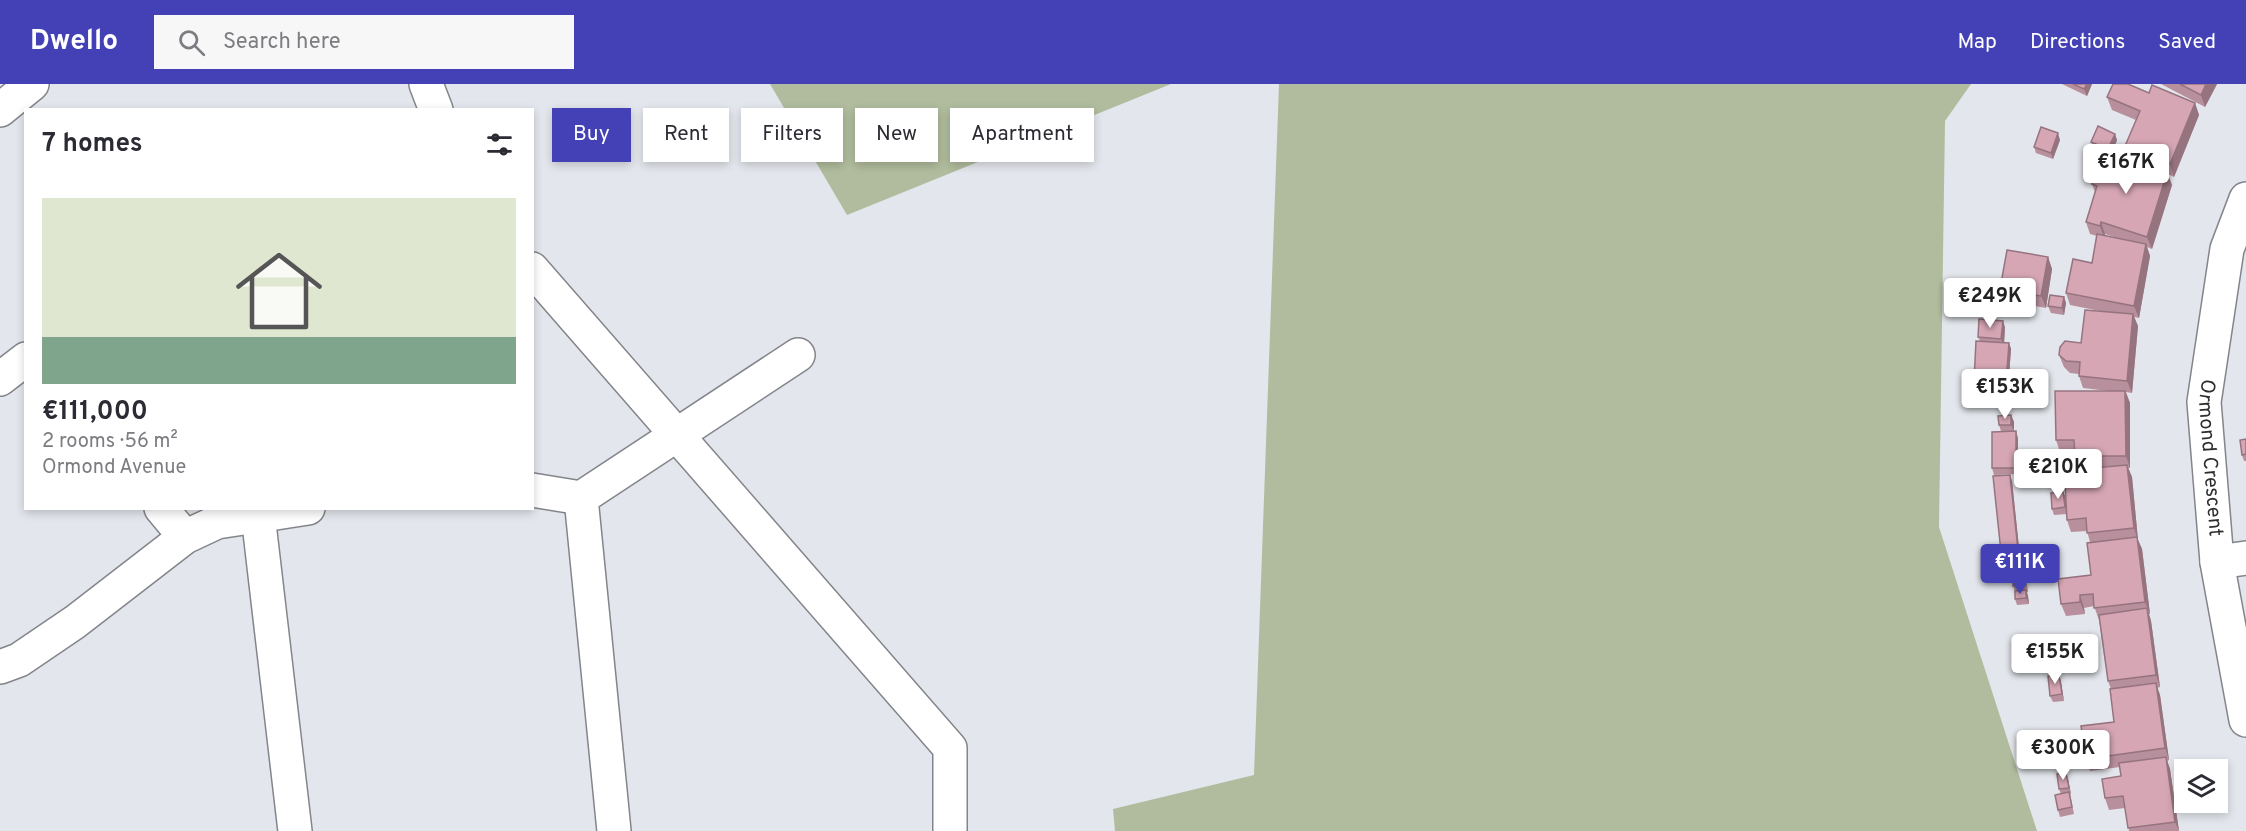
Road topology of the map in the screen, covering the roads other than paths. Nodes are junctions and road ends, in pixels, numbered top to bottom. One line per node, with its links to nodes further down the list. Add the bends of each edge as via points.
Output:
1 (33, 84): 4 (street)
2 (426, 84): 3 (street)
3 (435, 108)
4 (0, 110)
5 (2246, 199): 17 (street, Ormond Crescent, via 2227,249 2204,402)
6 (534, 272): 10 (street)
7 (798, 354): 10 (street)
8 (24, 361): 9 (street)
9 (0, 379)
10 (677, 434): 12 (street); 22 (street, via 950,748)
11 (534, 490): 12 (street)
12 (581, 498): 21 (street)
13 (163, 510): 16 (street)
14 (294, 510): 15 (street)
15 (258, 515): 16 (street, via 217,522); 20 (street)
16 (185, 537): 18 (street, via 75,621 19,660)
17 (2231, 560): 19 (street, Ormond Crescent)
18 (0, 667)
19 (2246, 720)
20 (295, 831)
21 (614, 831)
22 (950, 831)

